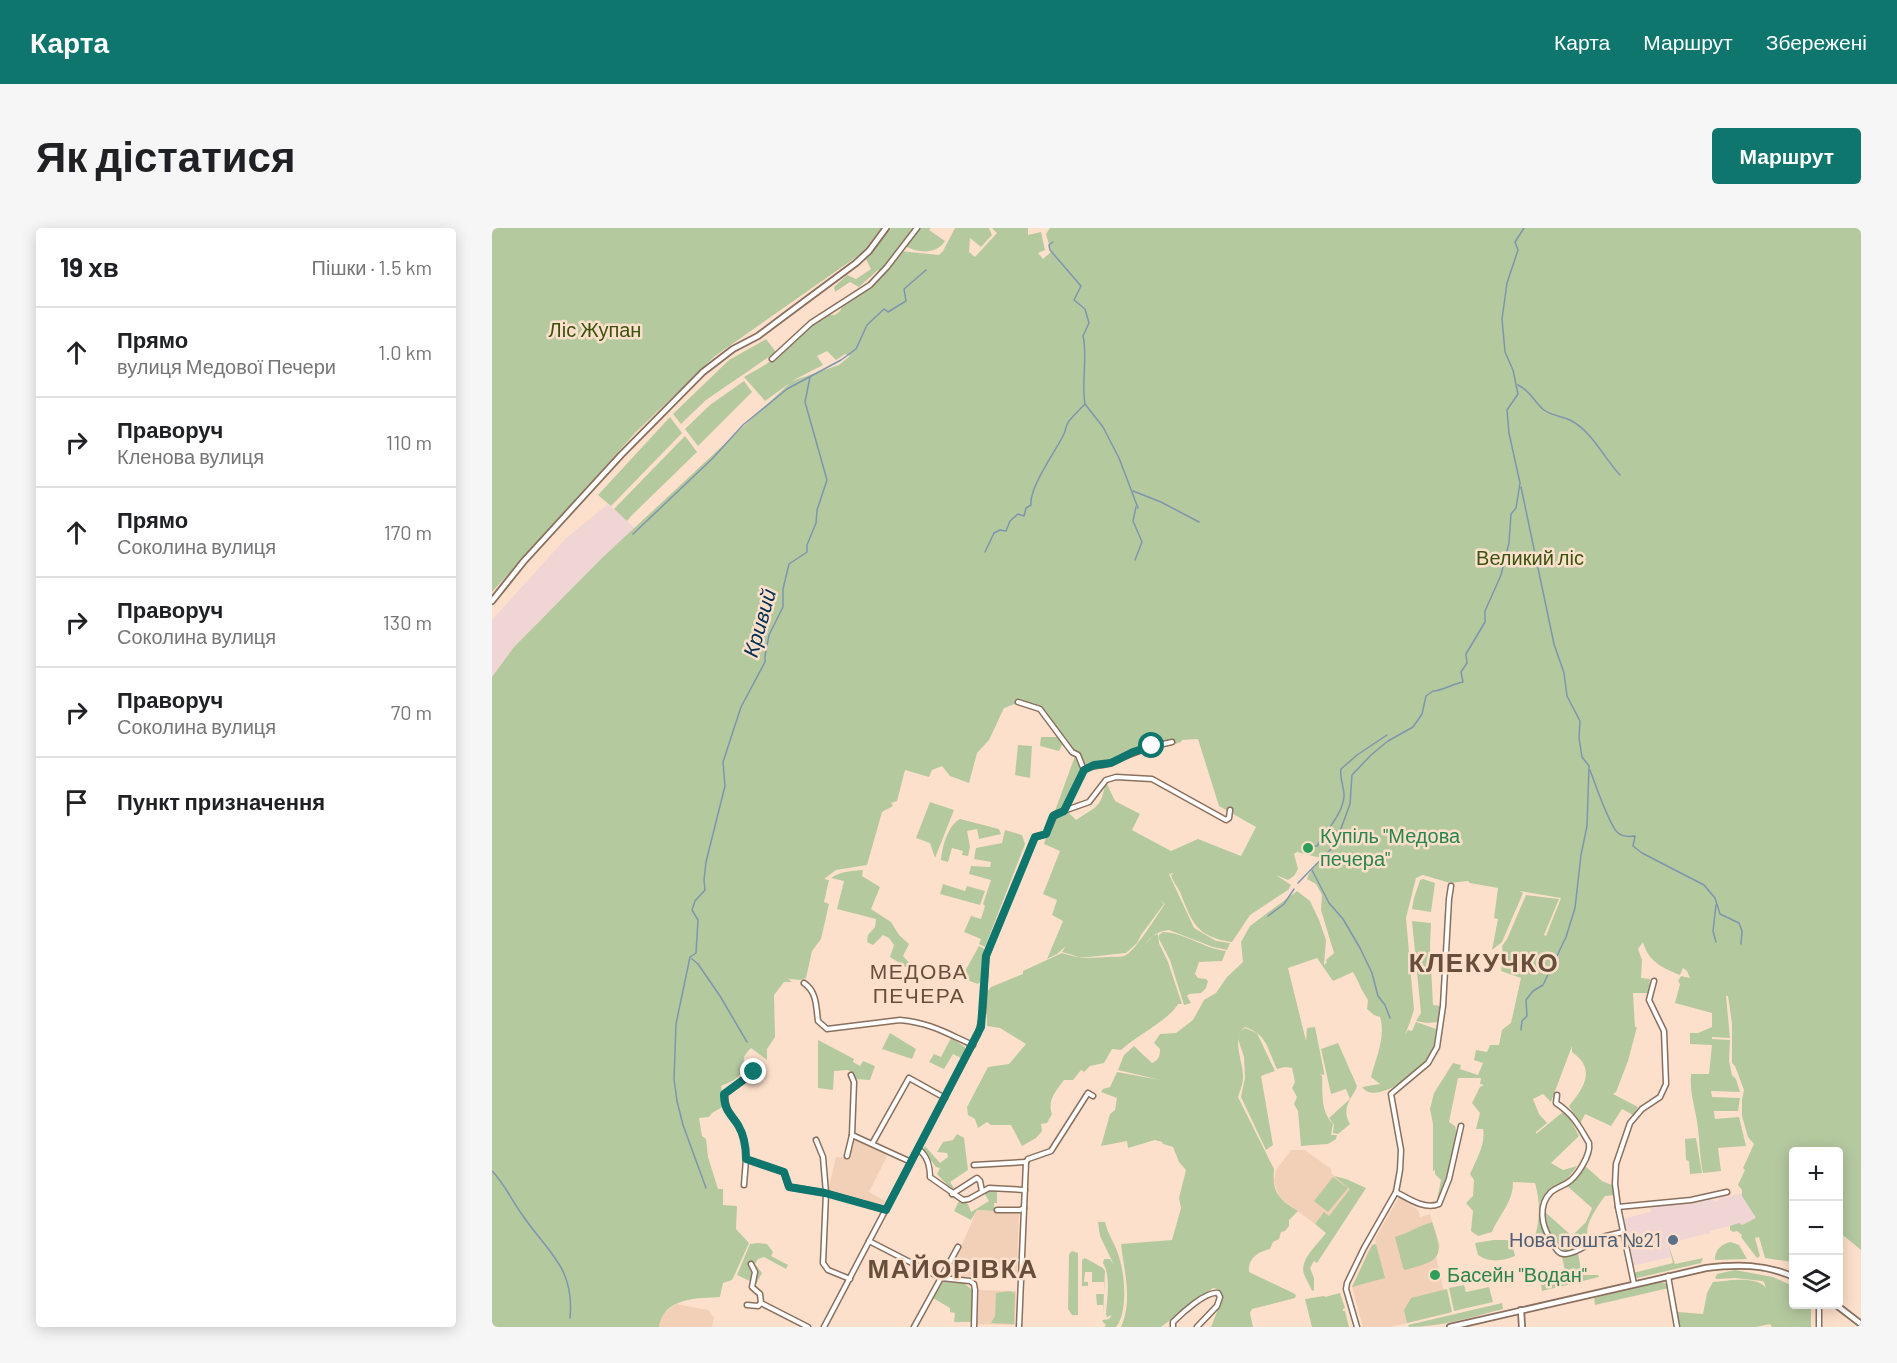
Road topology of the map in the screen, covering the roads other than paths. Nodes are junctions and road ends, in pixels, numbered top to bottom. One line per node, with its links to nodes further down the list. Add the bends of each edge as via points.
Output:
1 (886, 228): 4 (main road, via 856,263 758,336 722,357 683,391 621,454)
2 (917, 228): 3 (street, via 870,285 811,323)
3 (772, 358)
4 (494, 599)
5 (1018, 702): 7 (street, via 1040,709 1078,755)
6 (1172, 742): 7 (street)
7 (1084, 770): 9 (street)
8 (1230, 810): 9 (street, via 1226,820 1152,779 1116,777 1106,780 1089,802)
9 (1064, 811): 13 (street, via 1053,816 1046,834 1034,839 986,956 981,1027)
10 (1451, 886): 32 (street, via 1437,1047 1423,1068 1391,1094 1401,1150)
11 (1654, 981): 36 (street, via 1649,1000 1664,1031 1666,1084 1660,1097 1634,1117 1628,1128 1616,1164)
12 (804, 983): 13 (street, via 815,997 818,1021 827,1029 900,1020 939,1028)
13 (973, 1045): 18 (street)
14 (759, 1069): 25 (street, via 724,1094 729,1115 742,1132)
15 (851, 1075): 20 (street)
16 (1557, 1095): 40 (street, via 1556,1103 1571,1114 1590,1148 1587,1159 1571,1179 1552,1191 1546,1200 1542,1216 1547,1235 1563,1254)
17 (1093, 1096): 27 (street, via 1088,1093 1051,1151)
18 (945, 1098): 22 (street, via 909,1078); 23 (street)
19 (1461, 1126): 32 (street, via 1439,1204 1419,1203)
20 (852, 1135): 22 (street); 24 (street)
21 (816, 1140): 34 (street, via 823,1157)
22 (872, 1144): 26 (street)
23 (918, 1149): 26 (street); 35 (street, via 930,1166 930,1178)
24 (847, 1156)
25 (746, 1159): 29 (street); 34 (street, via 784,1172 789,1187)
26 (911, 1162): 38 (street)
27 (1026, 1162): 28 (street); 30 (street)
28 (974, 1165)
29 (744, 1185)
30 (1025, 1190): 31 (street); 37 (street)
31 (982, 1191): 35 (street, via 965,1200); 35 (street, via 977,1178)
32 (1396, 1192): 62 (street, via 1347,1283)
33 (1727, 1192): 36 (street, via 1691,1200)
34 (825, 1193): 38 (street); 47 (street, via 823,1263 828,1270)
35 (952, 1194)
36 (1618, 1207): 40 (street)
37 (1025, 1208): 39 (street); 59 (street)
38 (886, 1210): 41 (street)
39 (997, 1210)
40 (1623, 1232): 48 (street)
41 (869, 1242): 46 (street); 47 (street)
42 (958, 1247): 46 (street)
43 (751, 1264): 49 (street, via 755,1272 752,1287 760,1294)
44 (1668, 1276): 45 (main road, via 1741,1265); 48 (main road); 65 (street)
45 (1789, 1276)
46 (940, 1278): 57 (street); 58 (street, via 974,1284)
47 (850, 1279): 56 (street)
48 (1634, 1284): 53 (main road)
49 (761, 1304): 50 (street); 55 (street)
50 (747, 1305)
51 (1820, 1309): 66 (street)
52 (1840, 1309): 54 (main road)
53 (1521, 1310): 63 (main road); 64 (main road)
54 (1861, 1324)
55 (808, 1327)
56 (824, 1327)
57 (914, 1327)
58 (974, 1327)
59 (1019, 1327)
60 (1173, 1327): 61 (street, via 1177,1318 1199,1301 1212,1292 1218,1293 1217,1306)
61 (1197, 1327)
62 (1357, 1327)
63 (1450, 1327)
64 (1522, 1327)
65 (1677, 1327)
66 (1819, 1327)

